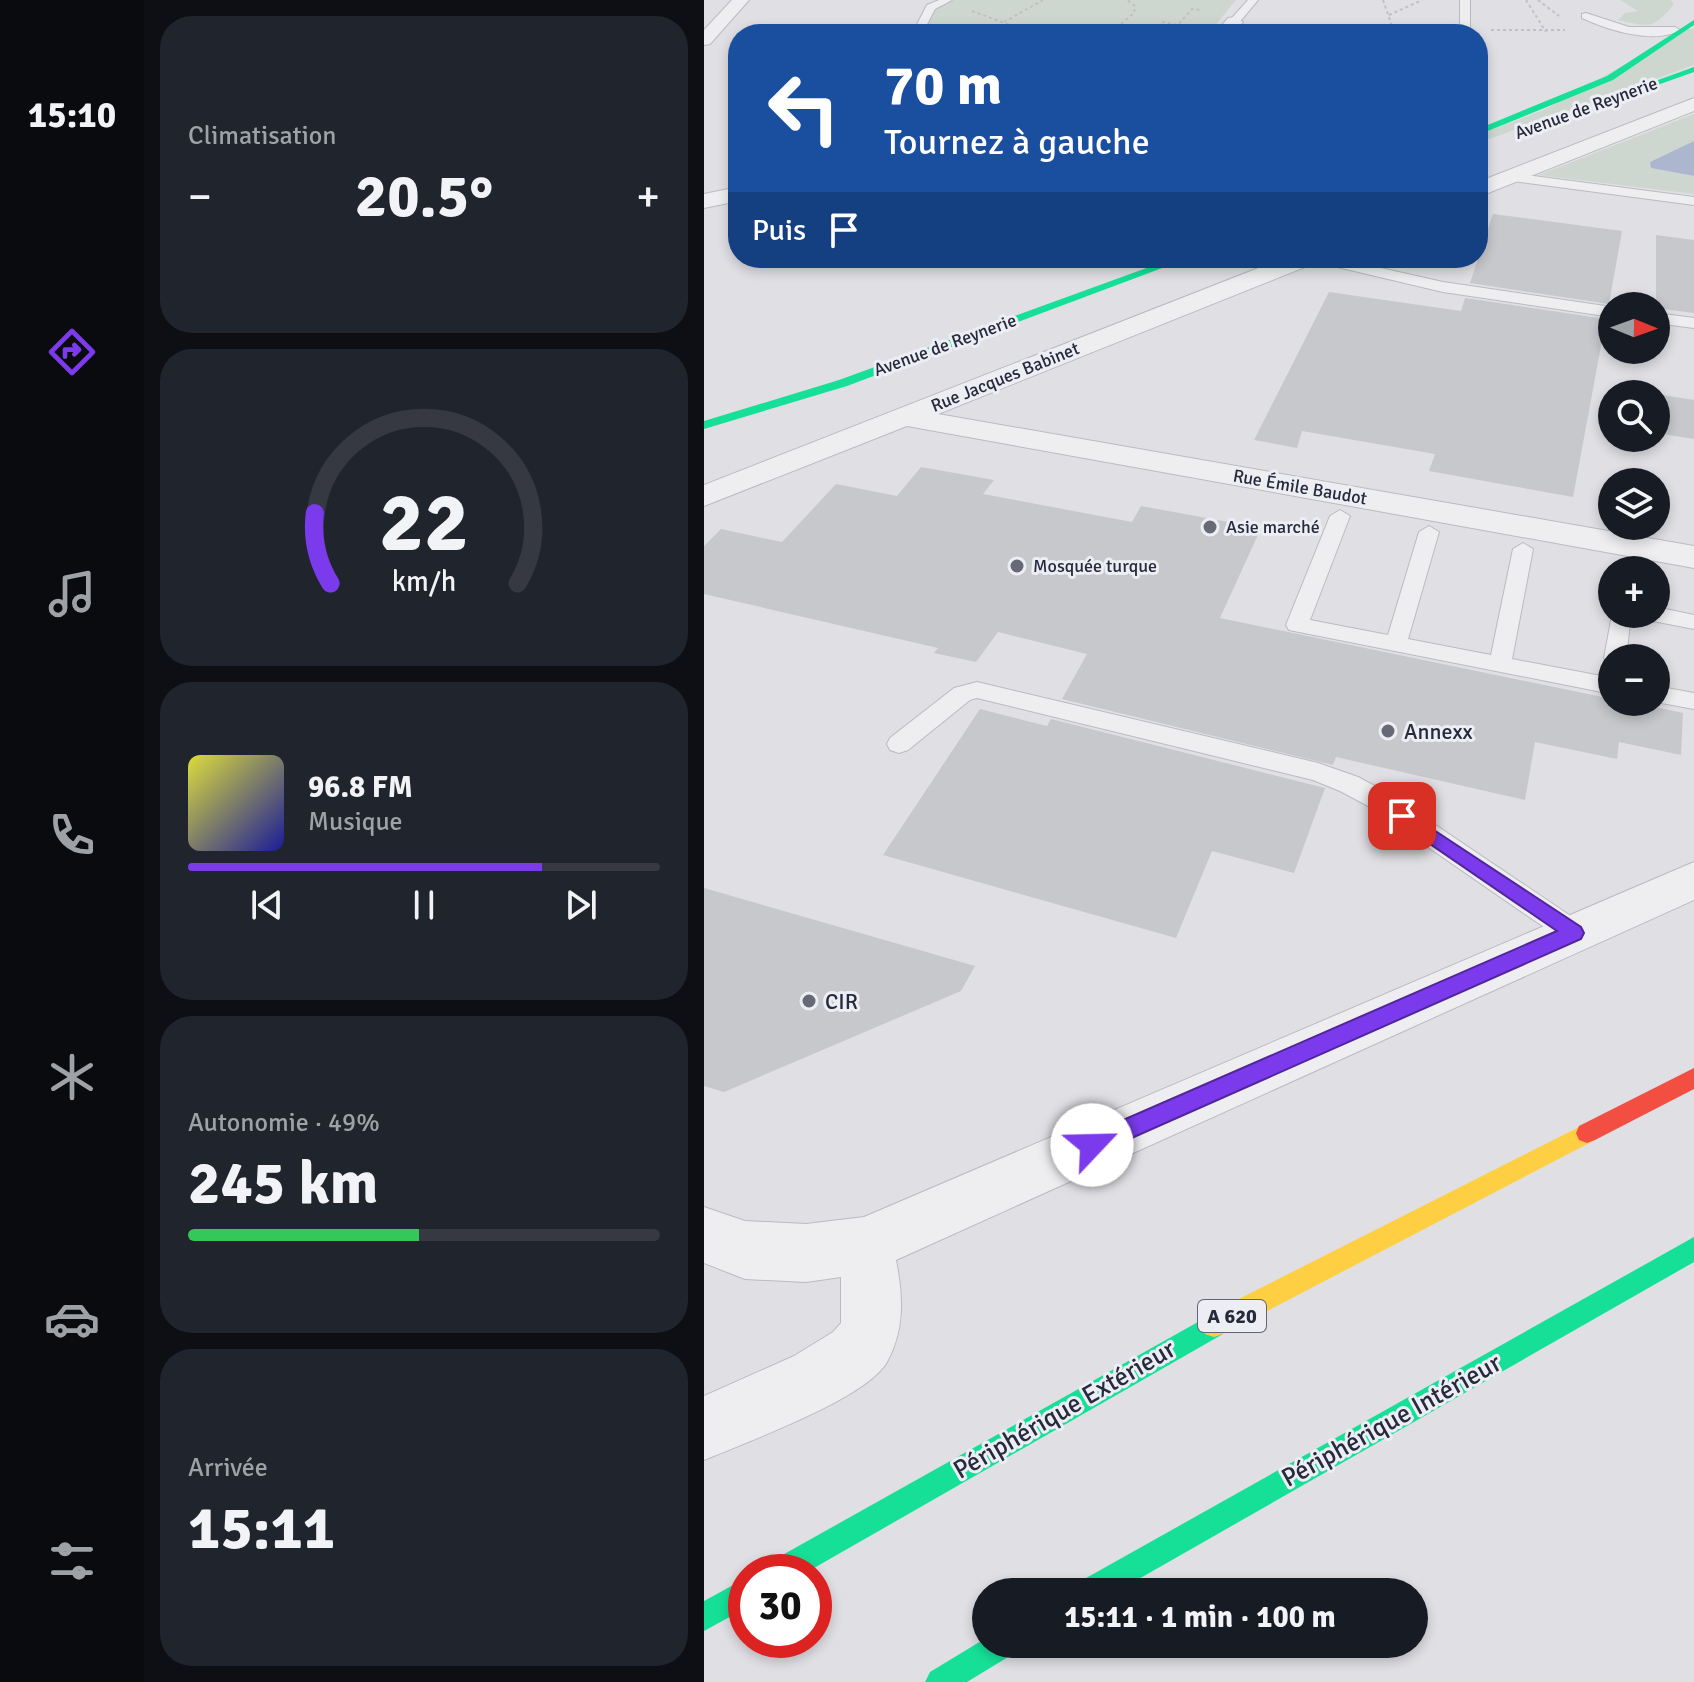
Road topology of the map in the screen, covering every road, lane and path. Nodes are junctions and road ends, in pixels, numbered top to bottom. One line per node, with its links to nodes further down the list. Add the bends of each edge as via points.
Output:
1 (741, 0): 29 (street)
2 (1043, 0): 15 (path)
3 (1127, 0): 20 (path, via 1135,6 1134,13)
4 (1253, 0): 23 (lane)
5 (1383, 0): 13 (path)
6 (1422, 0): 13 (path)
7 (1465, 0): 25 (lane)
8 (1526, 0): 10 (path)
9 (945, 1): 15 (path); 18 (lane, via 931,7)
10 (1529, 5): 11 (path); 30 (path)
11 (1542, 5)
12 (1206, 10): 22 (path, via 1192,9)
13 (1389, 15): 24 (path)
14 (1586, 16): 28 (lane, via 1619,29)
15 (1004, 22): 19 (path)
16 (1162, 22): 21 (path)
17 (1694, 22): 28 (main road, Avenue de Reynerie)
18 (922, 24)
19 (1009, 24)
20 (1121, 24)
21 (1173, 24)
22 (1179, 24)
23 (1232, 24)
24 (1392, 24)
25 (1465, 24)
26 (1570, 29): 30 (path)
27 (1488, 30): 30 (path)
28 (1675, 30): 33 (main road, Avenue de Reynerie, via 1658,49 1604,81)
29 (708, 31)
30 (1546, 32)
31 (1694, 69): 34 (main road, Avenue de Reynerie)
32 (1694, 104): 35 (street)
33 (1488, 128)
34 (1488, 144)
35 (1510, 177): 36 (street); 39 (lane)
36 (1488, 186)
37 (728, 196): 38 (street)
38 (704, 201)
39 (1694, 201)
40 (1157, 268): 47 (main road, Avenue de Reynerie, via 830,387)
41 (1281, 268): 46 (street, Rue Jacques Babinet)
42 (1360, 268): 43 (lane, via 1443,287)
43 (1598, 310)
44 (1670, 320): 45 (lane)
45 (1694, 323)
46 (905, 417): 48 (street, Rue Jacques Babinet); 52 (street, Rue Émile Baudot)
47 (704, 425)
48 (704, 496)
49 (1340, 516): 55 (lane, via 1297,625)
50 (1429, 532): 55 (lane)
51 (1523, 549): 56 (lane)
52 (1694, 557)
53 (1670, 617): 54 (lane)
54 (1694, 622)
55 (1396, 644): 56 (lane)
56 (1500, 664): 57 (lane)
57 (1598, 683)
58 (1670, 697): 59 (lane)
59 (1694, 701)
60 (899, 744): 62 (lane, via 962,694 977,690 1318,772 1379,800)
61 (1694, 880): 62 (street)
62 (1574, 933): 65 (street)
63 (1694, 1078): 68 (main road, Périphérique Extérieur / A 620, via 1195,1335)
64 (704, 1235): 65 (street, via 745,1250 806,1253)
65 (865, 1245): 67 (street, via 873,1301 866,1342 841,1366)
66 (1694, 1249): 69 (main road, Périphérique Intérieur)
67 (704, 1428)
68 (812, 1554)
69 (1114, 1578)
70 (728, 1603): 71 (main road)
71 (704, 1617)
72 (980, 1658): 73 (main road)
73 (940, 1682)

